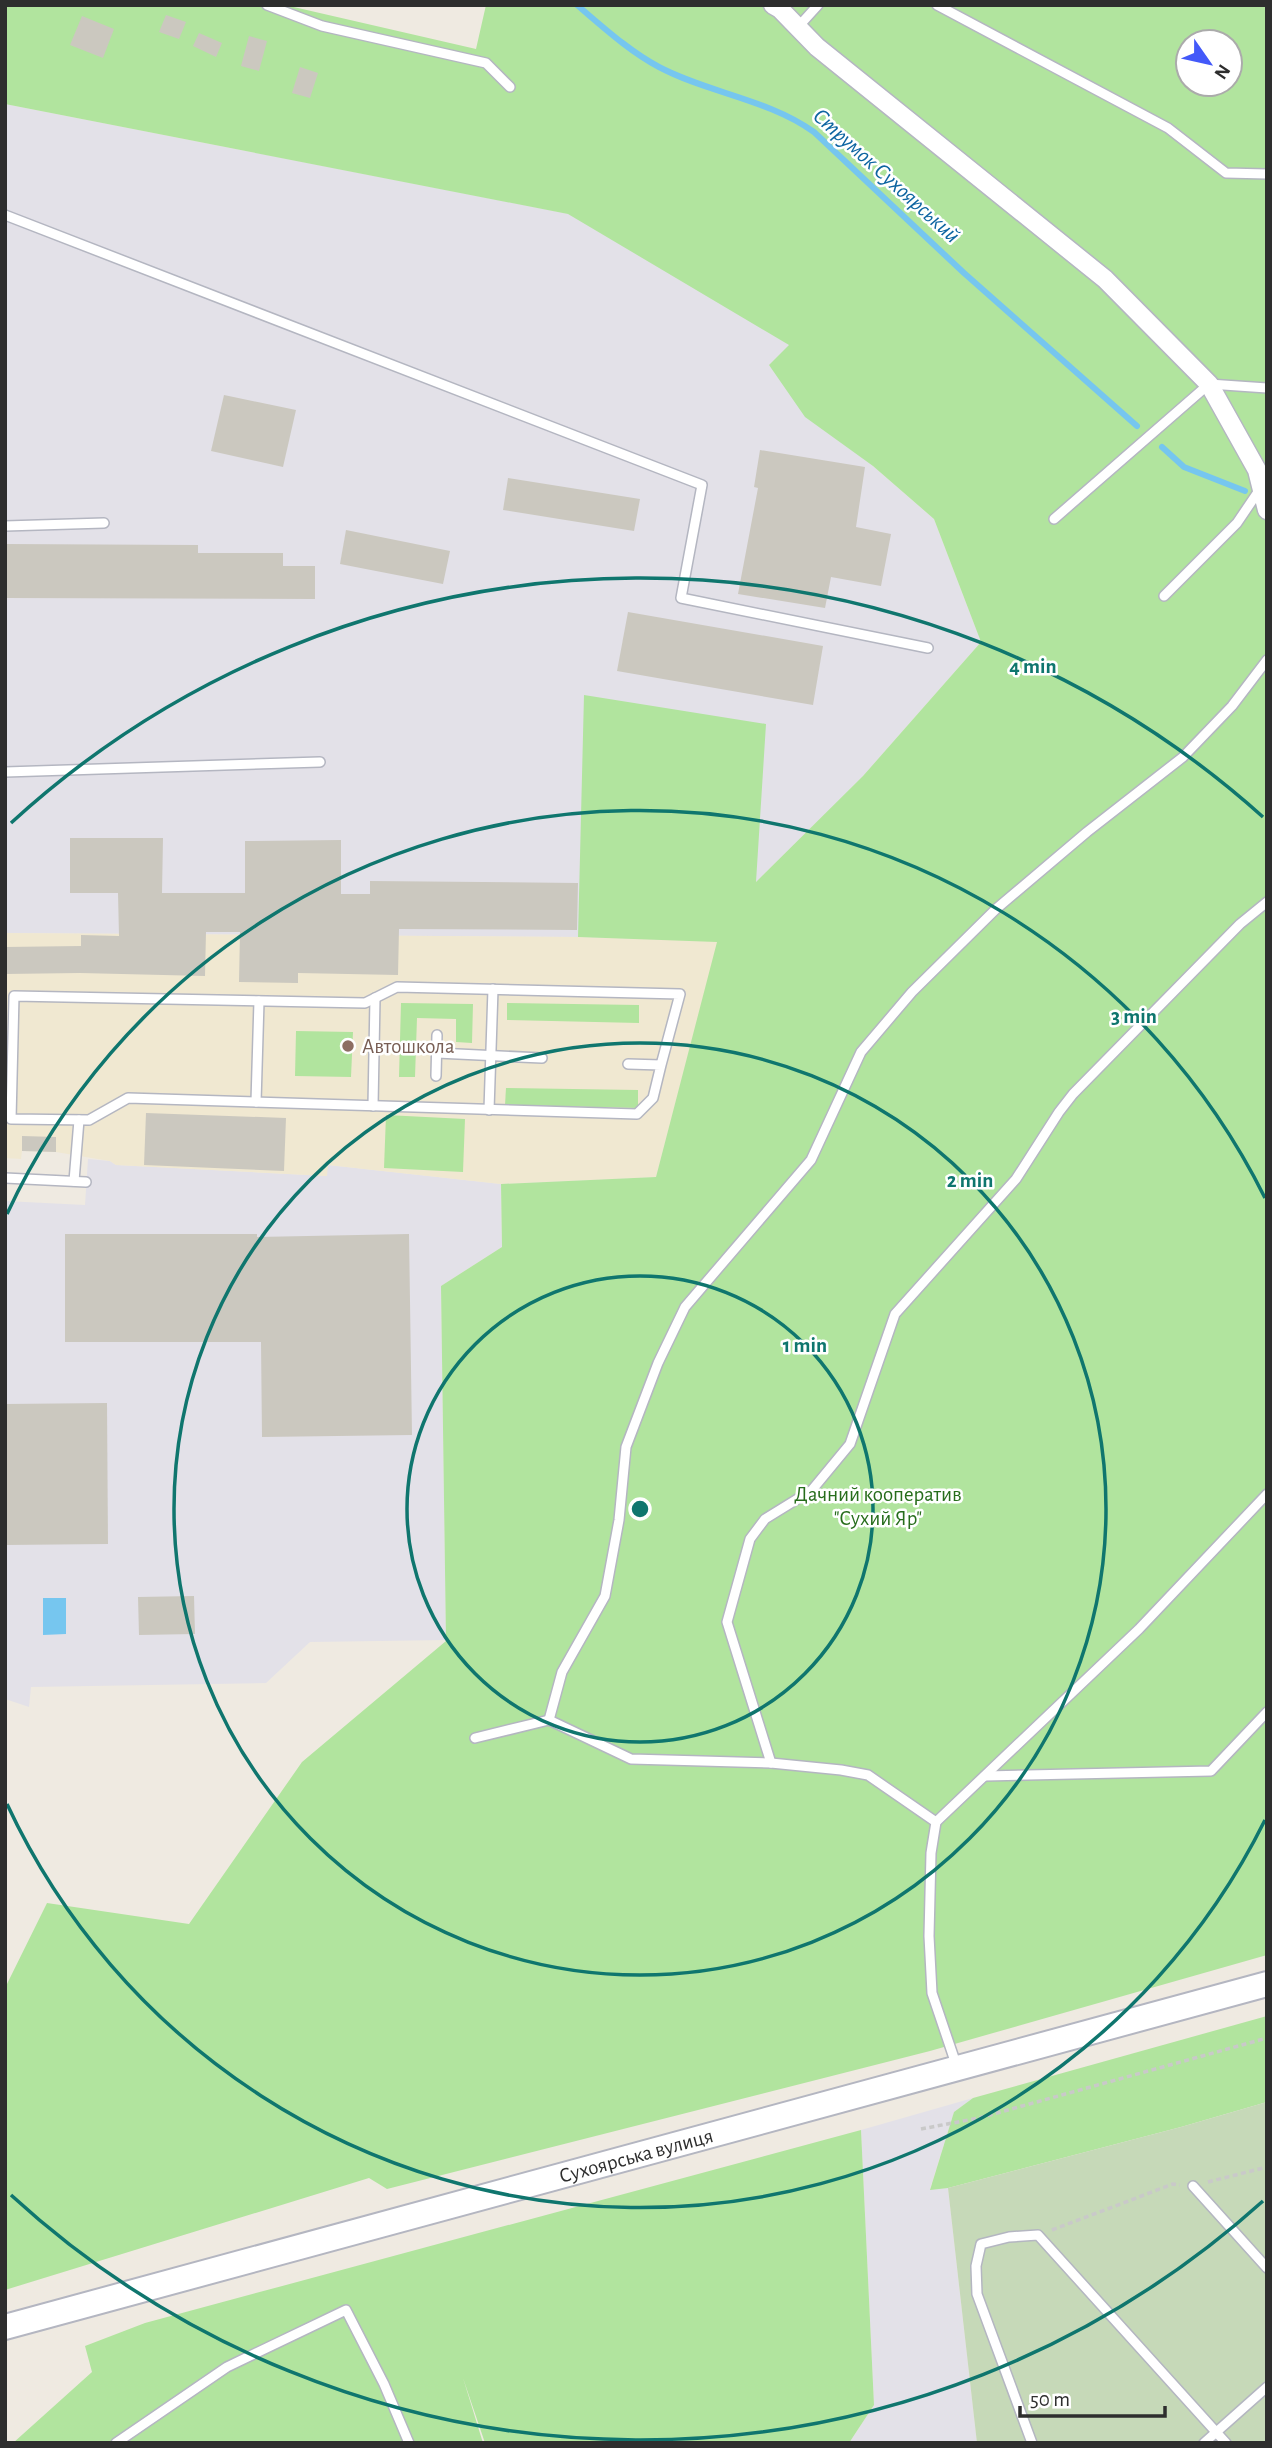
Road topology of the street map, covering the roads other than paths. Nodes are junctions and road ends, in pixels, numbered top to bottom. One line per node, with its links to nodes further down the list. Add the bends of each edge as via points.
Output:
1 (267, 5): 6 (lane, via 322,26 486,64)
2 (773, 5): 5 (street)
3 (818, 5): 5 (lane)
4 (937, 5): 7 (lane, via 1168,128 1226,173)
5 (798, 27): 9 (street, via 1105,279)
6 (510, 87)
7 (1267, 174)
8 (5, 215): 17 (lane, via 702,485 681,598)
9 (1209, 384): 10 (lane); 11 (street); 13 (lane)
10 (1267, 388)
11 (1261, 477): 12 (street); 16 (lane, via 1237,523)
12 (1267, 510)
13 (1054, 519)
14 (104, 523): 15 (lane)
15 (5, 526)
16 (1164, 596)
17 (928, 648)
18 (1267, 660): 41 (lane, via 1184,757 996,909 912,992 861,1052 811,1160 685,1307 626,1447 605,1596 562,1672)
19 (320, 762): 20 (lane)
20 (5, 772)
21 (1267, 902): 43 (lane, via 1240,924 1059,1112 1016,1179 895,1314 850,1444 812,1490 765,1519 750,1539 727,1622)
22 (493, 989): 23 (lane, via 397,987); 27 (lane); 30 (lane, via 680,994)
23 (374, 998): 24 (lane, via 365,1003); 33 (lane)
24 (259, 1001): 32 (lane); 35 (lane, via 14,996 11,1119)
25 (437, 1035): 26 (lane)
26 (436, 1054): 27 (lane); 31 (lane)
27 (491, 1056): 28 (lane); 34 (lane)
28 (542, 1058)
29 (628, 1064): 30 (lane)
30 (661, 1065): 34 (lane, via 653,1098 637,1114)
31 (436, 1076)
32 (256, 1102): 33 (lane); 35 (lane, via 128,1098 89,1120)
33 (373, 1106): 34 (lane)
34 (489, 1110)
35 (79, 1120): 37 (lane)
36 (5, 1178): 37 (lane)
37 (74, 1181): 38 (lane)
38 (86, 1182)
39 (1267, 1494): 44 (lane, via 1139,1629)
40 (1267, 1712): 44 (lane, via 1211,1771)
41 (549, 1720): 42 (lane); 43 (lane, via 631,1759)
42 (475, 1738)
43 (771, 1763): 45 (lane, via 868,1775)
44 (985, 1776): 45 (lane)
45 (936, 1822): 47 (lane, via 930,1881 932,1993)
46 (1267, 1984): 47 (street, Сухоярська вулиця)
47 (958, 2068): 50 (street, Сухоярська вулиця)
48 (1193, 2186): 49 (lane)
49 (1267, 2268)
50 (5, 2327)
51 (1267, 2387): 52 (lane)
52 (1216, 2432): 55 (lane, via 1038,2235 1009,2236 981,2244 977,2294); 56 (lane); 57 (lane)
53 (116, 2443): 54 (lane, via 227,2367 346,2310)
54 (409, 2443)
55 (1032, 2443)
56 (1204, 2443)
57 (1226, 2443)

